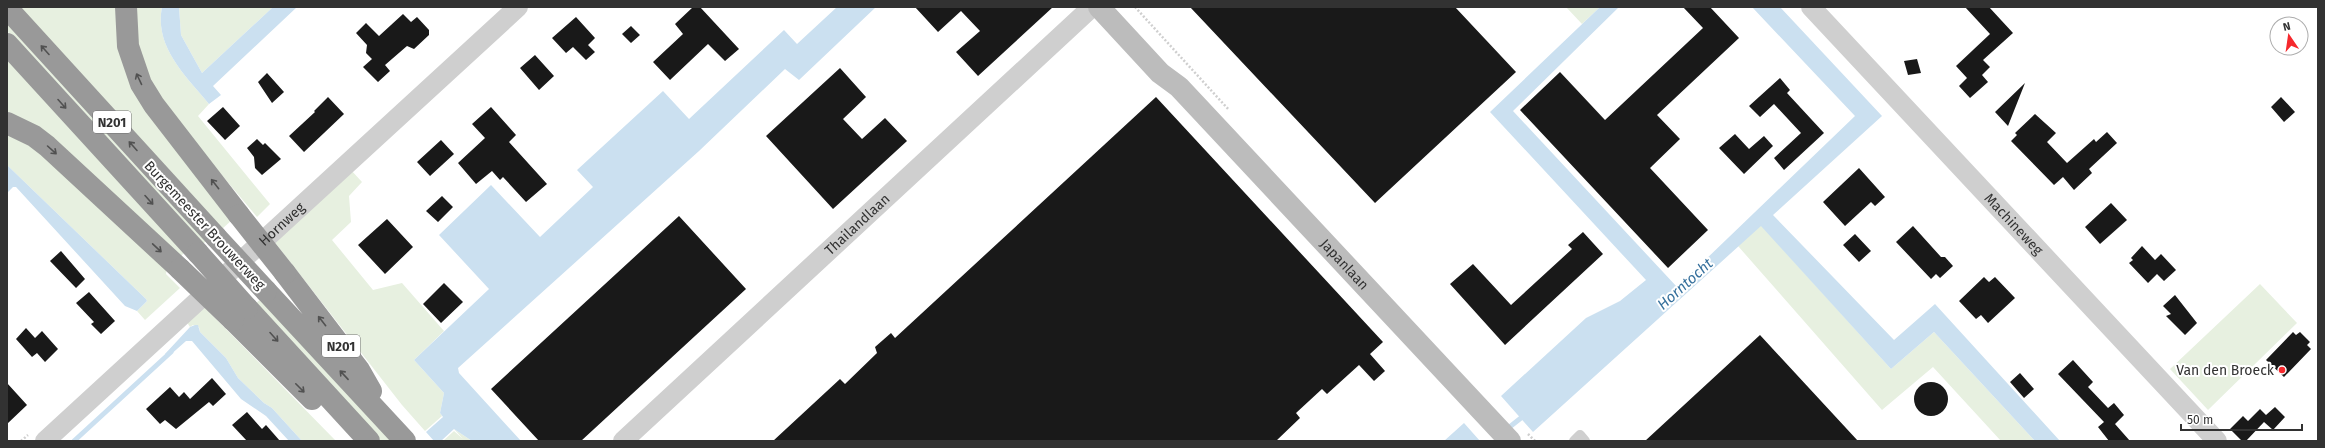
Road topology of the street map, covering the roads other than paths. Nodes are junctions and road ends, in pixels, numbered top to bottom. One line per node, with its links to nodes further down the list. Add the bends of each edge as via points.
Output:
1 (126, 7): 12 (highway, N201, one-way to 1, bridge, via 359,370 154,105 141,84 128,46)
2 (518, 7): 14 (street, Hornweg)
3 (1092, 7): 18 (street, Thailandlaan)
4 (1099, 7): 9 (street, Japanlaan, via 1160,73)
5 (1118, 7): 9 (street, Japanlaan, via 1170,64)
6 (1811, 7): 21 (street, Machineweg)
7 (7, 8): 12 (highway, Burgemeester Brouwerweg / N201, one-way to 7, bridge)
8 (7, 44): 11 (highway, Burgemeester Brouwerweg / N201, one-way to 11, bridge, via 198,253)
9 (1179, 87): 13 (street, Japanlaan, via 1483,412)
10 (7, 123): 11 (highway, N201, one-way to 11, bridge, via 34,136 47,146 180,269)
11 (240, 314): 15 (highway, N201, one-way to 15); 16 (highway, Burgemeester Brouwerweg / N201, one-way to 16)
12 (389, 424): 17 (highway, Burgemeester Brouwerweg / N201)
13 (1520, 438)
14 (45, 441)
15 (353, 441)
16 (369, 441)
17 (404, 441)
18 (623, 441)
19 (1574, 441): 20 (lane, via 1580,435)
20 (1585, 441)
21 (2217, 441)

